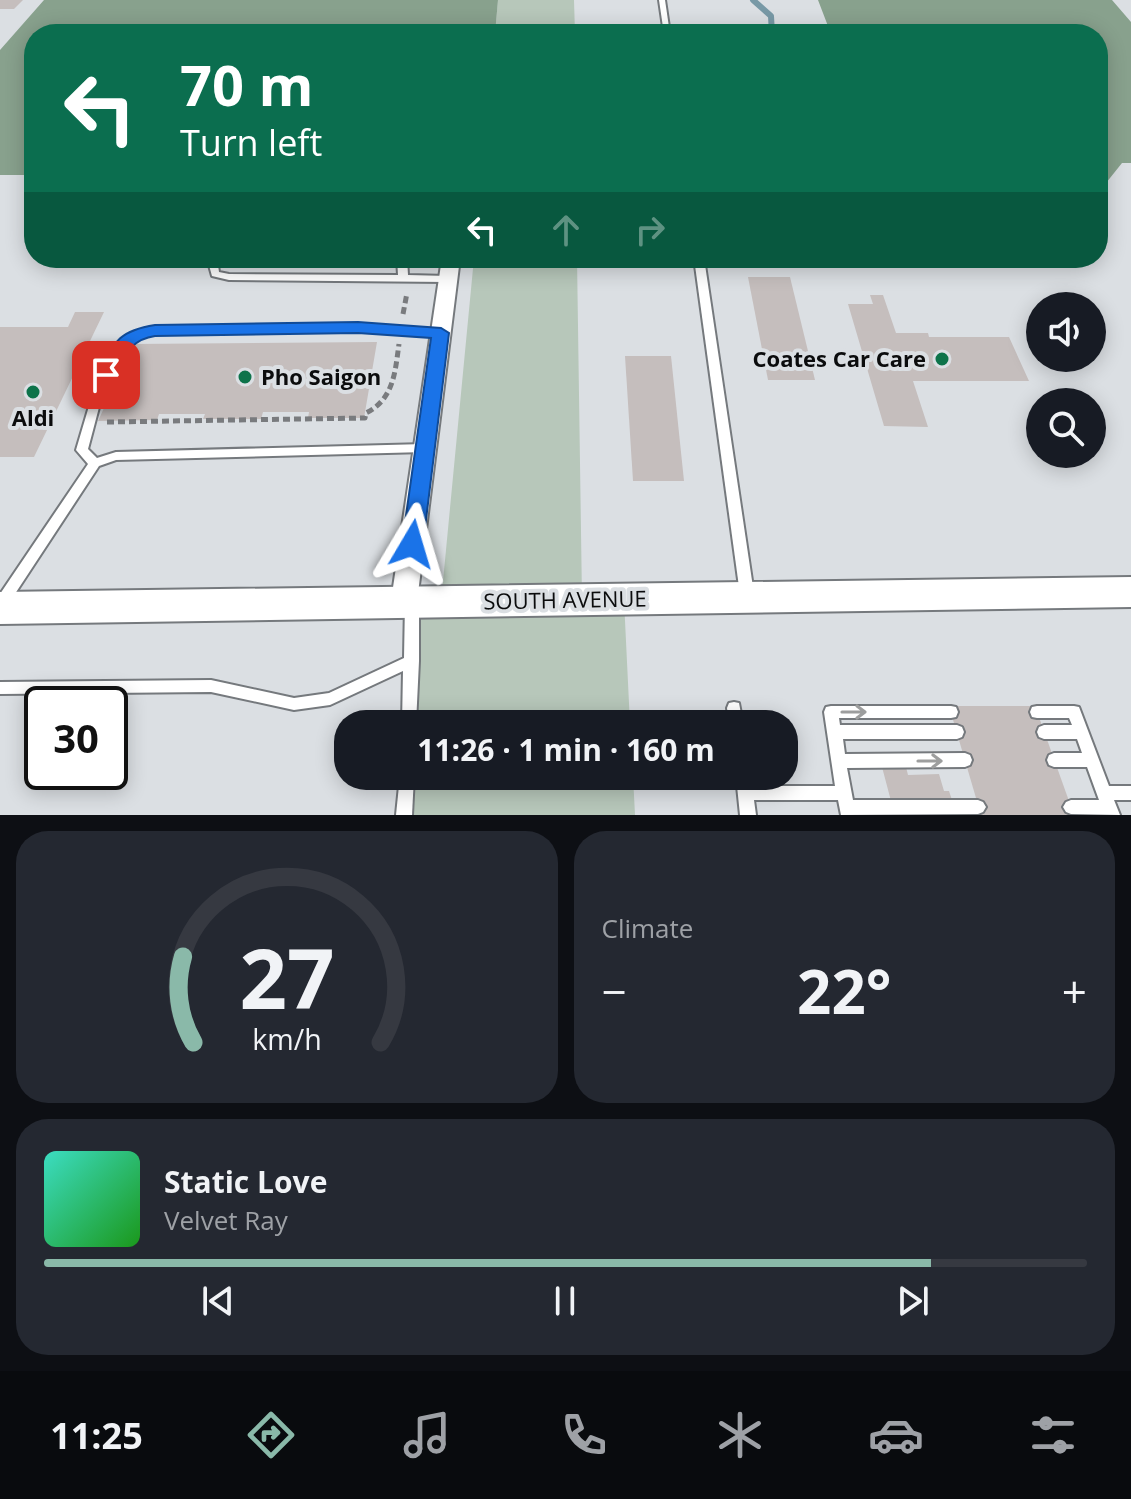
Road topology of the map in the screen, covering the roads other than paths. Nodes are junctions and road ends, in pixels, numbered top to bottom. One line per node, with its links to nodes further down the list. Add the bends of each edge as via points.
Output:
1 (662, 0): 2 (lane)
2 (666, 24)
3 (214, 268): 7 (lane, via 215,274 229,277)
4 (400, 268): 7 (lane)
5 (450, 268): 7 (lane); 8 (street)
6 (700, 268): 14 (lane)
7 (406, 278)
8 (441, 333): 9 (lane, via 358,327 155,330 122,343); 11 (street)
9 (106, 375)
10 (97, 396): 12 (lane, via 82,450)
11 (425, 448): 12 (lane, via 137,454); 15 (street)
12 (95, 463): 16 (lane)
13 (1131, 592): 14 (main road, SOUTH AVENUE)
14 (747, 598): 15 (main road, SOUTH AVENUE)
15 (408, 602): 16 (main road, SOUTH AVENUE); 17 (lane)
16 (0, 606)
17 (412, 661): 18 (lane, via 330,699 294,704 211,686); 19 (lane)
18 (0, 688)
19 (410, 710)
20 (951, 712): 22 (lane, one-way to 20, via 831,712)
21 (1037, 712): 25 (lane, via 1074,712)
22 (834, 732): 23 (lane); 29 (lane)
23 (957, 732)
24 (1044, 732): 25 (lane)
25 (1081, 732): 28 (lane)
26 (965, 760): 29 (lane, one-way to 26)
27 (1054, 760): 28 (lane)
28 (1092, 760): 35 (lane)
29 (839, 761): 34 (lane)
30 (406, 790): 38 (lane)
31 (745, 790): 32 (lane)
32 (745, 793): 34 (lane); 39 (lane)
33 (1131, 793): 35 (lane)
34 (847, 805): 36 (lane)
35 (1109, 805): 37 (lane)
36 (978, 807)
37 (1071, 807)
38 (404, 815)
39 (748, 815)

